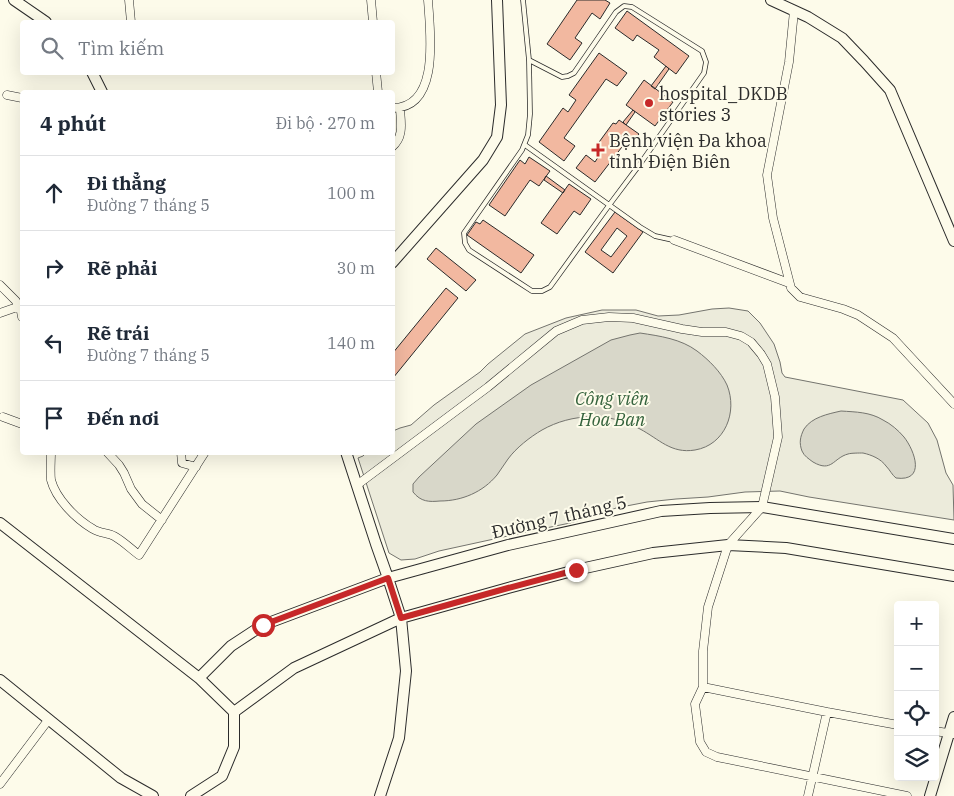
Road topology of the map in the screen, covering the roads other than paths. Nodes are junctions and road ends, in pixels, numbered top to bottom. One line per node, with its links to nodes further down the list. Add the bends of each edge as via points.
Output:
1 (14, 0): 9 (street)
2 (129, 0): 10 (street)
3 (371, 0): 11 (street)
4 (428, 0): 19 (street, via 429,66 424,88 408,106)
5 (497, 0): 25 (street, via 502,105 497,137 483,160)
6 (523, 0): 12 (lane)
7 (771, 0): 8 (street)
8 (794, 11): 24 (street, via 842,38 890,90); 26 (street, via 789,62 767,175 773,218)
9 (43, 20)
10 (131, 20)
11 (372, 20)
12 (529, 60): 21 (lane, via 530,114); 22 (lane, via 562,77 568,76 624,6 632,7 702,51 706,62 704,73)
13 (94, 75): 15 (street)
14 (376, 75): 16 (street)
15 (101, 90)
16 (378, 90)
17 (8, 95): 18 (street)
18 (20, 98)
19 (396, 108): 20 (street, via 401,130 400,139)
20 (395, 144)
21 (525, 144): 22 (lane); 22 (lane, via 464,233 469,250 532,290 542,292 550,288)
22 (610, 204): 23 (lane, via 655,236)
23 (674, 240): 26 (street)
24 (954, 241)
25 (395, 260)
26 (789, 283): 30 (street, via 800,297 858,315 893,338)
27 (0, 285): 28 (street)
28 (20, 306): 29 (street)
29 (0, 313)
30 (954, 404)
31 (3, 417): 32 (street)
32 (20, 423)
33 (51, 455): 41 (street, via 51,478 56,492 79,519 94,530 111,534 139,555)
34 (110, 455): 41 (street, via 142,504)
35 (181, 455): 38 (street, via 184,464)
36 (203, 455): 38 (street)
37 (347, 455): 39 (street)
38 (196, 467): 41 (street)
39 (357, 485): 40 (street, via 488,387 556,331 582,320 633,318 682,330 741,336 761,354 775,397 778,437); 46 (street)
40 (762, 508): 43 (street, Đường 7 tháng 5); 44 (street); 46 (street, Đường 7 tháng 5, via 661,511 508,545)
41 (162, 520)
42 (0, 523): 48 (street)
43 (954, 538)
44 (728, 545): 45 (street, via 786,548); 47 (street, via 653,553); 50 (street, via 708,607)
45 (954, 576)
46 (388, 578): 47 (street); 48 (street, Đường 7 tháng 5, via 263,625 231,646)
47 (401, 618): 51 (street, via 294,668); 62 (street, via 406,671 399,738)
48 (199, 678): 51 (street)
49 (0, 680): 54 (street)
50 (702, 687): 52 (street); 58 (street, via 695,704 700,742 706,752)
51 (234, 712): 61 (street, via 234,747 222,776)
52 (827, 712): 55 (street); 58 (street)
53 (954, 717): 57 (street)
54 (49, 719): 59 (street); 60 (street, via 121,778)
55 (894, 724)
56 (939, 732): 57 (street)
57 (952, 734): 65 (street)
58 (812, 777): 63 (street); 64 (street)
59 (0, 784)
60 (153, 796)
61 (191, 796)
62 (380, 796)
63 (808, 796)
64 (907, 796)
65 (930, 796)

